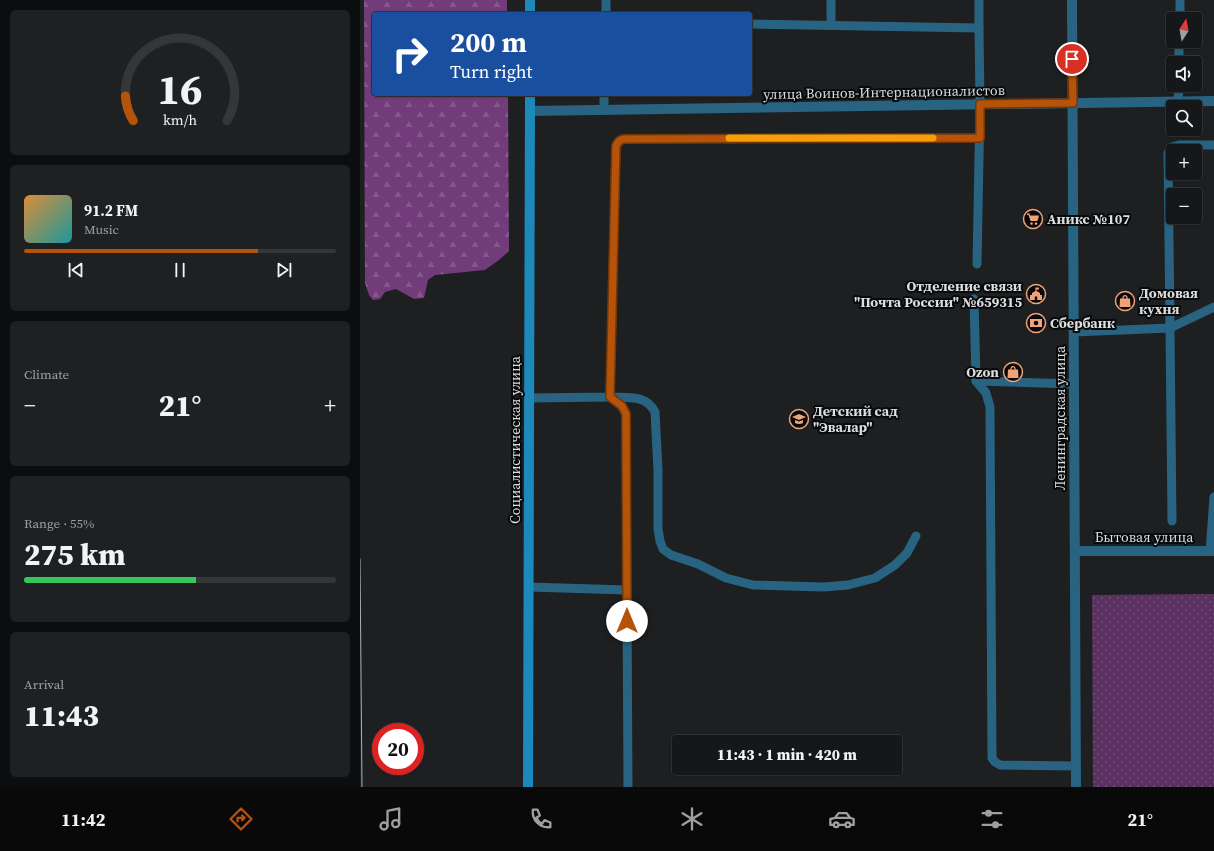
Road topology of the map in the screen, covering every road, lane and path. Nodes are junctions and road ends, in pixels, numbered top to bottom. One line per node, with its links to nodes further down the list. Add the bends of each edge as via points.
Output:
1 (530, 0): 7 (street)
2 (606, 0): 8 (lane)
3 (831, 0): 11 (lane)
4 (979, 0): 12 (lane)
5 (1072, 0): 18 (street, Ленинградская улица)
6 (1180, 0): 9 (lane)
7 (530, 12)
8 (606, 12)
9 (1180, 12)
10 (752, 24): 11 (lane)
11 (831, 25): 12 (lane)
12 (978, 28): 19 (lane)
13 (530, 96): 21 (street, Социалистическая улица)
14 (604, 96): 20 (lane)
15 (1202, 100): 16 (street, улица Воинов-Интернационалистов)
16 (1214, 100)
17 (1166, 101): 18 (street, улица Воинов-Интернационалистов)
18 (1073, 103): 19 (street, улица Воинов-Интернационалистов); 28 (street, Ленинградская улица)
19 (980, 104): 20 (street, улица Воинов-Интернационалистов); 22 (lane)
20 (604, 110): 21 (street, улица Воинов-Интернационалистов)
21 (530, 111): 32 (street, Социалистическая улица)
22 (980, 138): 24 (lane); 31 (lane, via 619,141 616,146)
23 (1214, 145): 27 (lane, via 1179,145 1172,147 1168,153)
24 (977, 264)
25 (974, 299): 29 (lane)
26 (1214, 307): 27 (lane)
27 (1170, 328): 28 (lane); 34 (lane)
28 (1074, 332): 30 (street, Ленинградская улица)
29 (976, 381): 30 (lane); 40 (lane, via 986,393 990,407 992,758 1000,765)
30 (1074, 384): 36 (street, Ленинградская улица)
31 (610, 397): 32 (lane); 35 (lane, via 641,399 652,405 655,412 658,529 663,550 671,555 698,564 726,578 753,585 824,587 848,585 875,578 896,565 907,553); 39 (lane, via 622,406 626,414)
32 (530, 398): 38 (street, Социалистическая улица)
33 (1214, 497): 37 (lane)
34 (1172, 521)
35 (916, 536)
36 (1075, 551): 37 (street, Бытовая улица); 40 (street, Ленинградская улица)
37 (1212, 551)
38 (529, 587): 39 (lane); 41 (street, Социалистическая улица)
39 (627, 590): 42 (lane)
40 (1076, 766): 43 (street, Ленинградская улица)
41 (528, 787)
42 (628, 787)
43 (1076, 787)

